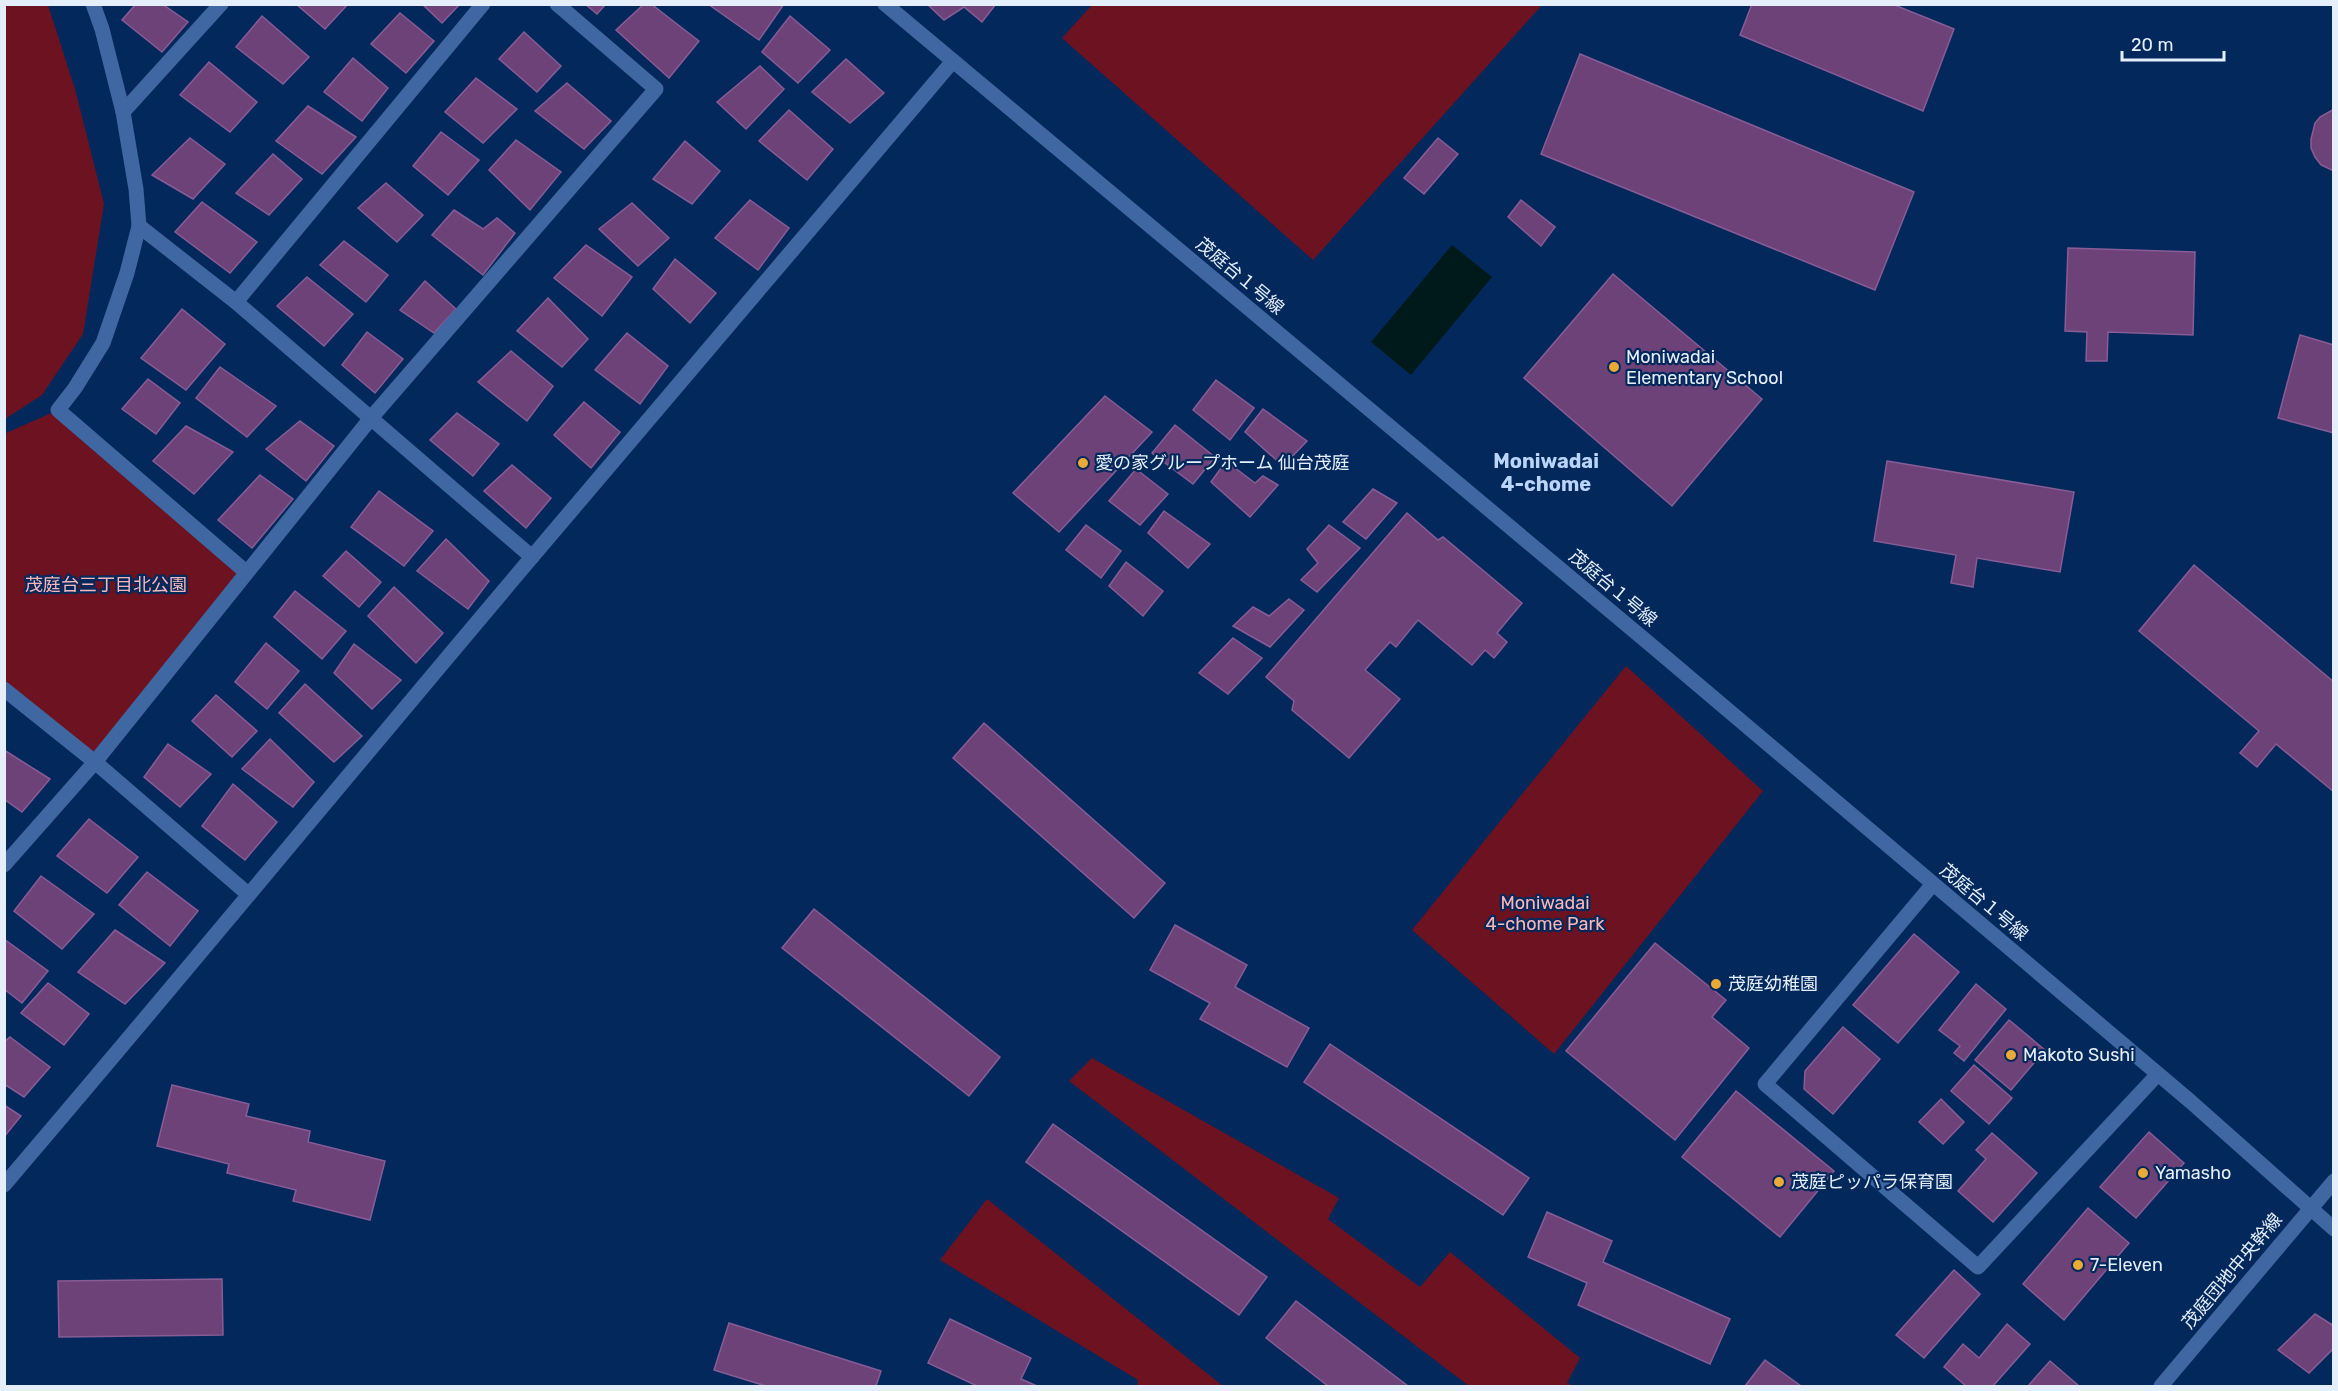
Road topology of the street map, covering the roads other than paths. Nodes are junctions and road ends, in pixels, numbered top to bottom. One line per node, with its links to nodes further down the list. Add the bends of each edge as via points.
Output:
1 (93, 4): 7 (street)
2 (221, 4): 7 (street)
3 (483, 4): 9 (street)
4 (557, 4): 10 (street, via 656,89)
5 (885, 4): 6 (street, 茂庭台１号線)
6 (953, 61): 11 (street); 16 (street, 茂庭台１号線)
7 (123, 112): 8 (street)
8 (139, 226): 9 (street); 12 (street, via 103,343 58,410)
9 (236, 302): 10 (street)
10 (371, 418): 11 (street); 12 (street)
11 (532, 557): 17 (street)
12 (246, 572): 14 (street)
13 (4, 689): 14 (street)
14 (95, 762): 15 (street); 17 (street)
15 (4, 865)
16 (1933, 884): 18 (street, 茂庭台１号線); 18 (street, via 1765,1084 1978,1267)
17 (248, 894): 20 (street)
18 (2158, 1074): 21 (street, 茂庭台１号線)
19 (2334, 1181): 21 (street, 茂庭団地中央幹線)
20 (4, 1185)
21 (2310, 1209): 22 (street, 茂庭台１号線); 23 (street, 茂庭団地中央幹線)
22 (2334, 1228)
23 (2161, 1386)

